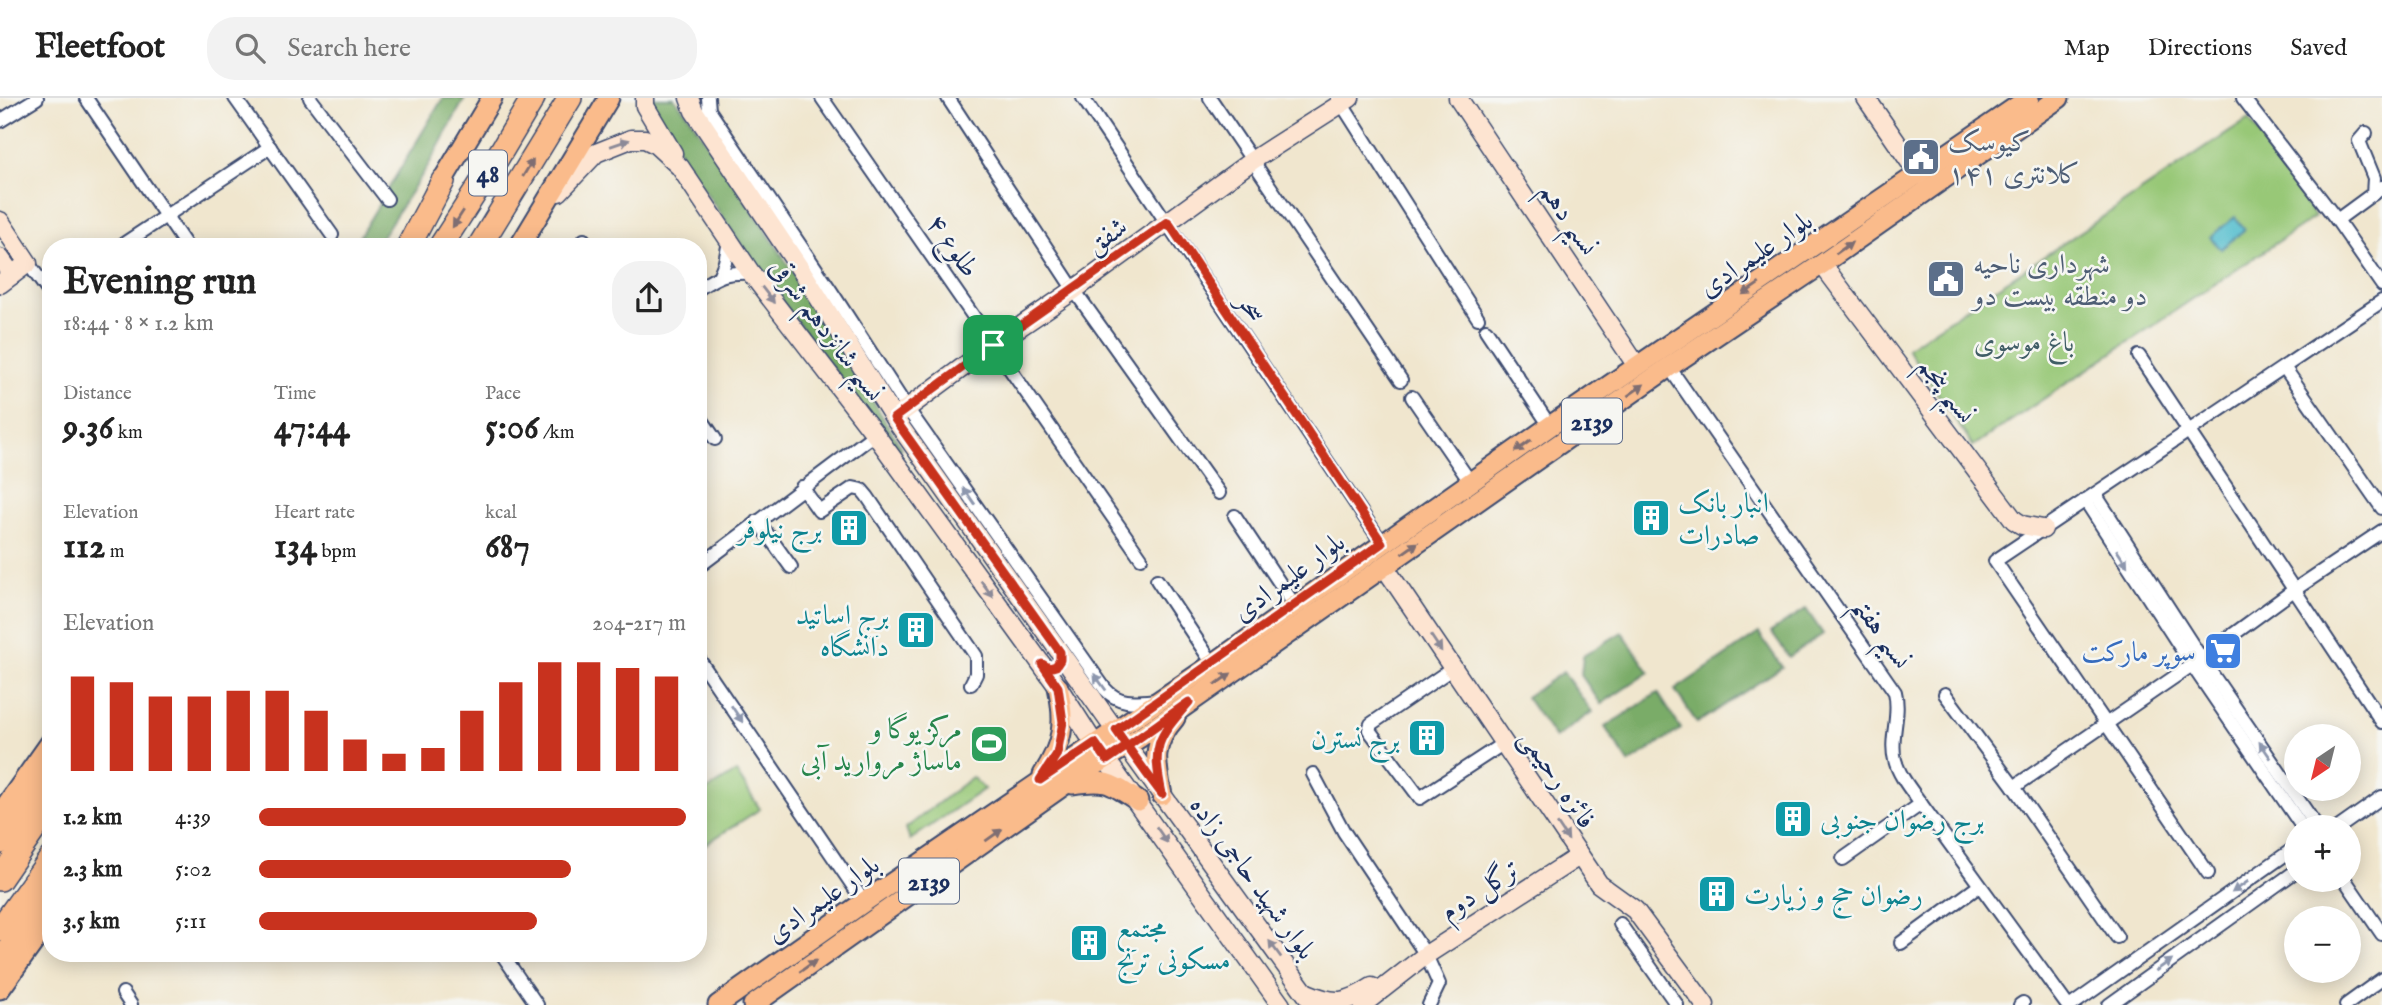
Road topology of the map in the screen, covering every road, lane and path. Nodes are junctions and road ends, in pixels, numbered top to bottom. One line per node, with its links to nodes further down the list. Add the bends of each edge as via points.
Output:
1 (37, 98): 23 (street)
2 (86, 98): 32 (street)
3 (310, 98): 31 (street)
4 (492, 98): 22 (main road)
5 (533, 98): 42 (highway, 48, one-way to 42)
6 (570, 98): 43 (highway, 48, one-way to 6)
7 (609, 98): 35 (main road)
8 (645, 98): 27 (main road, via 645,106)
9 (708, 98): 65 (street, via 709,110 831,291)
10 (822, 98): 58 (street, طلوع ۴)
11 (948, 98): 54 (street)
12 (1083, 98): 36 (street, سحر)
13 (1210, 98): 26 (street)
14 (1458, 98): 60 (main road, نسیم دهم)
15 (1866, 98): 28 (main road)
16 (2029, 98): 28 (main road, بلوار علیمرادی / 2139)
17 (2059, 98): 47 (main road, بلوار علیمرادی / 2139, one-way to 17)
18 (2243, 98): 33 (street)
19 (241, 100): 25 (street)
20 (1343, 100): 26 (main road, شفق); 56 (street)
21 (688, 102): 65 (main road, نسیم شانزدهم شرقی)
22 (484, 107): 29 (main road)
23 (0, 121)
24 (2366, 133): 30 (street, via 2359,141)
25 (270, 147): 32 (street); 37 (street)
26 (1253, 160): 36 (main road, شفق); 63 (street)
27 (680, 167): 35 (main road, نسیم شانزدهم شرقی, one-way to 27, via 562,187 596,153 614,144 645,139 662,148); 45 (main road, نسیم شانزدهم شرقی)
28 (1919, 175): 60 (main road, بلوار علیمرادی / 2139, one-way to 60)
29 (443, 181): 40 (main road); 41 (highway)
30 (2377, 190): 33 (street)
31 (387, 199)
32 (166, 216): 38 (street); 39 (street)
33 (2337, 220): 53 (street)
34 (0, 221): 46 (main road)
35 (536, 222): 44 (main road)
36 (1168, 222): 54 (main road, شفق); 80 (street, سحر)
37 (332, 234)
38 (133, 238)
39 (181, 238)
40 (402, 238)
41 (413, 238)
42 (446, 238)
43 (484, 238)
44 (525, 238)
45 (729, 241): 49 (main road, نسیم شانزدهم شرقی); 50 (street)
46 (28, 263): 48 (main road); 51 (street)
47 (1822, 264): 61 (main road, بلوار علیمرادی / 2139); 78 (main road, نسیم پنجم, via 2014,520)
48 (3, 270)
49 (751, 273): 50 (street); 69 (main road, نسیم شانزدهم شرقی, one-way to 69)
50 (720, 274): 52 (street)
51 (42, 282)
52 (707, 283)
53 (2382, 285)
54 (1074, 290): 58 (main road, شفق); 73 (street)
55 (2382, 301): 62 (street)
56 (1478, 318)
57 (1486, 330): 66 (street)
58 (993, 345): 65 (main road, شفق); 81 (street, طلوع ۴)
59 (2138, 356): 68 (street)
60 (1637, 366): 66 (main road, بلوار علیمرادی / 2139)
61 (1669, 367): 83 (main road, بلوار علیمرادی / 2139, one-way to 61); 114 (street, نسیم هفتم, via 1895,692 1894,758)
62 (2284, 367): 68 (street); 75 (street)
63 (1401, 380)
64 (1412, 397): 71 (street)
65 (901, 413): 88 (main road, نسیم شانزدهم شرقی); 97 (street, one-way to 65, via 1129,702 1104,689)
66 (1550, 426): 71 (main road, بلوار علیمرادی / 2139, one-way to 71)
67 (707, 427): 70 (street)
68 (2189, 431): 74 (street); 86 (street)
69 (875, 434): 72 (street); 90 (main road, نسیم شانزدهم شرقی, one-way to 90)
70 (715, 439)
71 (1471, 483): 80 (main road, بلوار علیمرادی / 2139)
72 (802, 487): 77 (street); 94 (street, via 819,511 853,488 862,490 976,656)
73 (1219, 493)
74 (2090, 497): 78 (street); 89 (street)
75 (2382, 508)
76 (1235, 516): 87 (street)
77 (758, 521): 82 (street); 84 (street)
78 (2043, 529): 100 (street, via 1995,561)
79 (2382, 531): 86 (street)
80 (1382, 543): 87 (main road, بلوار علیمرادی / 2139)
81 (1141, 558)
82 (707, 559)
83 (1384, 566): 92 (main road, فائزه رحیمی, one-way to 92); 98 (main road, بلوار علیمرادی / 2139, one-way to 83)
84 (791, 567)
85 (1157, 580): 91 (street)
86 (2294, 590): 89 (street); 99 (street)
87 (1294, 606): 91 (main road, بلوار علیمرادی / 2139)
88 (1060, 652): 90 (main road, via 1056,666); 101 (main road, نسیم شانزدهم شرقی)
89 (2197, 661): 100 (street); 116 (street); 117 (street, one-way to 89)
90 (1042, 664): 95 (main road, نسیم شانزدهم شرقی)
91 (1213, 664): 97 (main road, بلوار علیمرادی / 2139)
92 (1453, 668): 103 (main road, فائزه رحیمی); 103 (street, via 1371,724 1369,730 1420,798)
93 (707, 671): 131 (street, one-way to 131)
94 (971, 684)
95 (1058, 687): 102 (main road, نسیم شانزدهم شرقی); 107 (main road, via 1061,737 1057,754)
96 (1945, 694): 110 (street)
97 (1159, 699): 101 (main road, بلوار علیمرادی / 2139)
98 (1189, 702): 101 (main road, بلوار علیمرادی / 2139); 111 (main road, via 1158,742 1156,762)
99 (2382, 722)
100 (2107, 723): 110 (street); 125 (street)
101 (1121, 738): 102 (main road, بلوار علیمرادی); 105 (main road, بلوار علیمرادی); 111 (main road, بلوار شهید حاجی زاده)
102 (1095, 743): 105 (main road, نسیم شانزدهم شرقی); 107 (main road, بلوار علیمرادی / 2139)
103 (1504, 743): 122 (main road, فائزه رحیمی, one-way to 122)
104 (42, 755): 115 (main road)
105 (1107, 760): 108 (main road, بلوار علیمرادی / 2139); 113 (main road, بلوار شهید حاجی زاده)
106 (1313, 774): 139 (street, via 1344,832)
107 (1040, 780): 131 (main road, بلوار علیمرادی / 2139)
108 (1064, 785): 113 (main road, via 1101,780); 148 (main road, بلوار علیمرادی / 2139, one-way to 108)
109 (42, 787): 120 (highway)
110 (2014, 787): 136 (street)
111 (1162, 794): 147 (main road, بلوار شهید حاجی زاده, one-way to 111)
112 (2382, 797): 118 (street)
113 (1138, 801): 152 (main road, بلوار شهید حاجی زاده, one-way to 152)
114 (1921, 804): 123 (street); 128 (street, نسیم هفتم)
115 (0, 814)
116 (2295, 815)
117 (2309, 815)
118 (2356, 815)
119 (42, 818): 126 (highway)
120 (0, 842)
121 (2284, 855): 158 (street, one-way to 158)
122 (1580, 856): 138 (main road, فائزه رحیمی, via 1599,884 1635,910); 139 (main road, ترگل دوم)
123 (1843, 859)
124 (42, 871): 133 (highway)
125 (2208, 873)
126 (0, 879)
127 (2284, 881): 159 (street, one-way to 127)
128 (1979, 886): 137 (street); 157 (street, نسیم هفتم)
129 (2353, 892): 135 (street)
130 (42, 898): 142 (highway)
131 (864, 902): 151 (main road, بلوار علیمرادی / 2139)
132 (1620, 924): 141 (street)
133 (0, 929)
134 (42, 931): 145 (main road)
135 (2382, 934)
136 (2117, 937)
137 (1901, 943)
138 (1665, 950): 141 (street); 156 (main road, فائزه رحیمی)
139 (1426, 955): 143 (main road, ترگل دوم); 154 (street, via 1439,984)
140 (507, 962): 150 (street)
141 (1647, 962): 155 (street)
142 (0, 963)
143 (1408, 968): 147 (main road, ترگل دوم, via 1336,1004); 153 (main road, ترگل دوم)
144 (2382, 979): 160 (street)
145 (0, 989)
146 (123, 993): 149 (street)
147 (1311, 999)
148 (758, 1003)
149 (131, 1005)
150 (537, 1005)
151 (718, 1005)
152 (1281, 1005)
153 (1362, 1005)
154 (1429, 1005)
155 (1677, 1005)
156 (1704, 1005)
157 (2067, 1005)
158 (2072, 1005)
159 (2109, 1005)
160 (2346, 1005)

